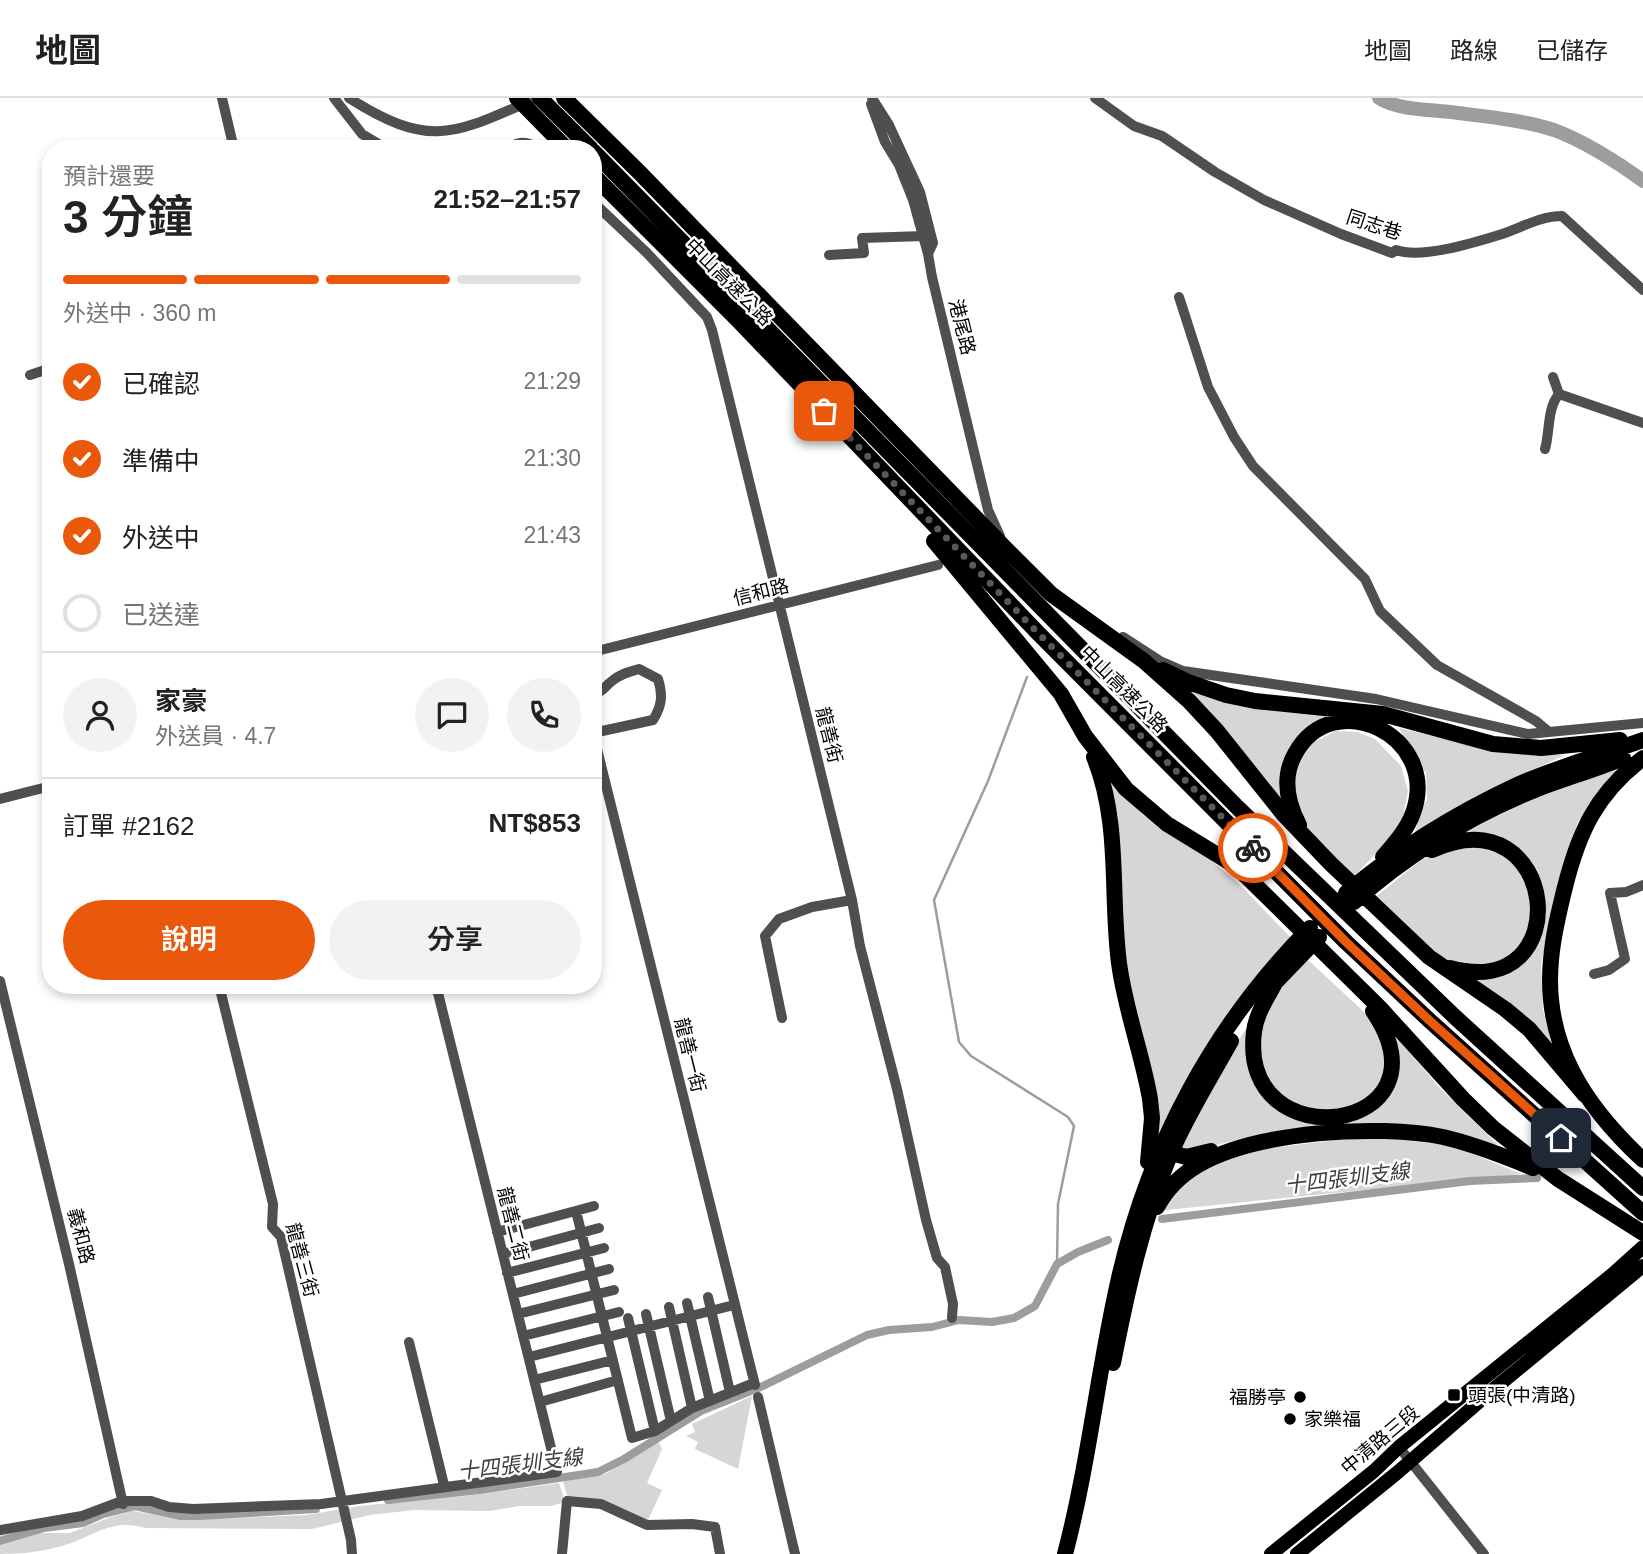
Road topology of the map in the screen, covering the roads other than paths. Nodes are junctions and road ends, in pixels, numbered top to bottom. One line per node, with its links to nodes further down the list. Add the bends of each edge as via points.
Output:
1 (222, 98): 9 (street)
2 (334, 98): 10 (street)
3 (349, 98): 5 (street, via 376,116 426,131 464,129)
4 (517, 98): 11 (highway)
5 (539, 98): 12 (highway, 中山高速公路)
6 (564, 98): 32 (highway, via 1051,594)
7 (870, 98): 16 (street); 17 (street, 港尾路, via 889,125 920,192 933,243)
8 (1096, 98): 19 (street, 同志巷, via 1134,126 1162,136 1264,200 1392,253 1450,247 1562,216)
9 (232, 140)
10 (372, 140)
11 (558, 140)
12 (582, 140)
13 (602, 160): 62 (highway, 中山高速公路, via 1237,807 1455,1017)
14 (602, 184): 25 (highway, 中山高速公路)
15 (602, 210): 30 (street, 龍善街, via 707,317)
16 (924, 236): 17 (street); 18 (street, via 862,238 864,253)
17 (928, 254): 36 (street, 港尾路, via 988,510 999,535 1063,594 1110,629 1183,671 1376,699 1528,734)
18 (829, 255)
19 (1638, 282): 20 (street, 同志巷)
20 (1643, 290)
21 (1179, 297): 36 (street, via 1208,387 1253,466 1365,579 1380,611 1437,665)
22 (42, 371): 23 (street)
23 (30, 375)
24 (1553, 377): 26 (street)
25 (807, 393): 37 (highway, via 1041,668); 66 (highway, 中山高速公路, via 1346,942)
26 (1559, 394): 27 (street); 28 (street)
27 (1643, 423)
28 (1545, 449)
29 (937, 565): 30 (street, 信和路)
30 (779, 606): 31 (street, 信和路); 48 (street, 龍善街)
31 (602, 650)
32 (1144, 661): 38 (highway, via 1226,695 1382,714 1493,744 1541,748); 44 (highway, via 1217,731)
33 (602, 691): 35 (street, via 624,673 639,669 658,679 663,694 653,720)
34 (1643, 723): 36 (street)
35 (602, 731)
36 (1549, 732)
37 (1085, 736): 53 (highway, via 1146,808 1229,862); 63 (highway, via 1107,797 1119,967 1150,1099)
38 (1643, 738): 46 (highway, via 1518,785 1444,822)
39 (1643, 750): 45 (highway, via 1537,789 1447,833)
40 (1643, 758): 57 (highway, via 1619,778 1589,817 1573,857 1554,934 1552,1010 1563,1051)
41 (602, 770): 84 (street, 龍善一街)
42 (42, 788): 43 (street)
43 (0, 799)
44 (1309, 842): 46 (highway, via 1288,795 1286,774 1299,746 1309,735 1339,722 1359,722 1386,731 1410,758 1417,798 1402,833); 49 (highway)
45 (1392, 869): 49 (highway, via 1436,848 1474,840 1490,842 1513,854 1532,877 1538,894 1537,926 1533,939 1516,959 1491,971 1471,973); 51 (highway)
46 (1371, 872): 59 (highway, via 1280,958 1186,1094)
47 (1643, 885): 50 (street, via 1610,893 1625,959)
48 (852, 900): 56 (street, via 811,907 779,919 765,936); 91 (street, 龍善街, via 926,1220 937,1258 945,1267)
49 (1429, 957): 57 (highway, via 1529,1029)
50 (1594, 974)
51 (1277, 979): 53 (highway, via 1254,1031 1258,1076 1283,1106 1325,1117 1367,1108 1387,1083 1392,1066 1381,1023); 59 (highway, via 1240,1026)
52 (0, 981): 113 (street, 義和路)
53 (1356, 986): 61 (highway, via 1493,1128)
54 (221, 994): 112 (street, 龍善三街, via 273,1204 272,1227 281,1237)
55 (438, 994): 68 (street, 龍善二街)
56 (782, 1018)
57 (1585, 1095): 60 (highway)
58 (1310, 1136): 59 (highway, via 1261,1137 1186,1157); 61 (highway, via 1379,1131 1443,1138); 71 (highway, via 1245,1147 1196,1166 1164,1195)
59 (1165, 1151): 63 (highway); 71 (highway)
60 (1643, 1160)
61 (1558, 1179): 69 (highway)
62 (1643, 1188)
63 (1143, 1189): 119 (highway, via 1119,1278)
64 (594, 1206): 65 (street)
65 (576, 1211): 68 (street); 70 (street)
66 (1643, 1213)
67 (599, 1228): 70 (street)
68 (497, 1232): 74 (street, 龍善二街)
69 (1643, 1232)
70 (581, 1233): 73 (street); 74 (street)
71 (1140, 1240): 120 (highway)
72 (604, 1248): 73 (street)
73 (586, 1252): 77 (street); 78 (street)
74 (503, 1254): 77 (street, 龍善二街)
75 (1642, 1255): 109 (main road, 中清路三段); 110 (main road, 中清路三段)
76 (609, 1269): 78 (street)
77 (508, 1272): 80 (street, 龍善二街)
78 (592, 1274): 80 (street); 81 (street)
79 (614, 1290): 81 (street)
80 (513, 1294): 87 (street, 龍善二街)
81 (597, 1294): 87 (street); 90 (street)
82 (708, 1297): 86 (street)
83 (687, 1303): 89 (street)
84 (734, 1305): 86 (street); 102 (street, 龍善一街, via 755,1384)
85 (669, 1307): 92 (street)
86 (711, 1311): 89 (street); 102 (street)
87 (518, 1314): 95 (street, 龍善二街)
88 (646, 1314): 93 (street)
89 (690, 1316): 92 (street); 104 (street)
90 (602, 1317): 94 (street, via 624,1315); 95 (street); 96 (street)
91 (953, 1318)
92 (672, 1321): 93 (street); 106 (street)
93 (649, 1326): 94 (street); 107 (street)
94 (631, 1331): 96 (street); 108 (street)
95 (523, 1336): 98 (street, 龍善二街)
96 (607, 1337): 98 (street); 99 (street)
97 (409, 1342): 111 (street)
98 (529, 1357): 100 (street, 龍善二街)
99 (613, 1360): 100 (street); 101 (street)
100 (534, 1380): 105 (street, 龍善二街)
101 (618, 1380): 105 (street); 108 (street, via 632,1438)
102 (730, 1392): 104 (street)
103 (758, 1397): 118 (street)
104 (710, 1401): 106 (street)
105 (540, 1402): 111 (street, 龍善二街, via 557,1472)
106 (692, 1408): 107 (street)
107 (671, 1421): 108 (street)
108 (655, 1432)
109 (1399, 1447): 110 (street); 121 (main road, 中清路三段)
110 (1410, 1462): 122 (main road, 中清路三段); 123 (street)
111 (444, 1485): 112 (street)
112 (340, 1502): 113 (street, via 193,1509 150,1501); 115 (street, 龍善三街)
113 (122, 1503): 114 (street, via 82,1516)
114 (0, 1530)
115 (352, 1554)
116 (562, 1554): 117 (street, via 567,1501 601,1504 647,1525 715,1527)
117 (720, 1554)
118 (795, 1554)
119 (1065, 1554)
120 (1075, 1554)
121 (1271, 1554)
122 (1297, 1554)
123 (1484, 1554)

